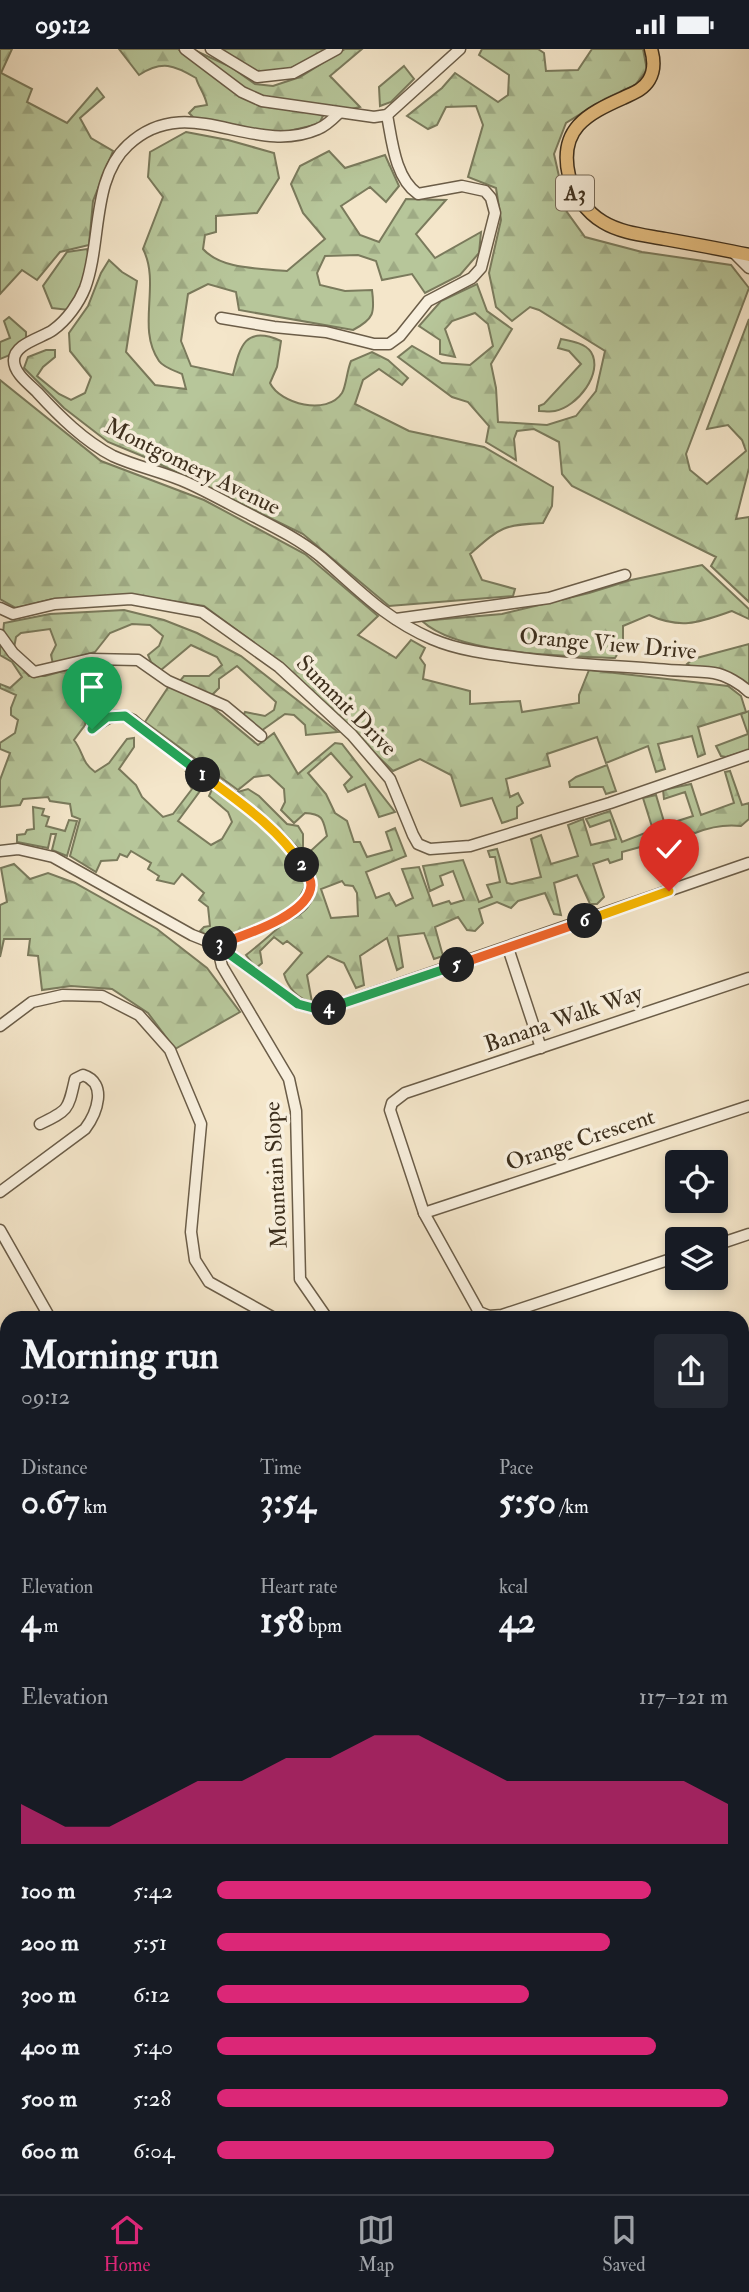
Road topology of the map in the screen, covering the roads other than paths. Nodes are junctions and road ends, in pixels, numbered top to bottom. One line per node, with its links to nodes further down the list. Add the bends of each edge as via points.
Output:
1 (185, 49): 6 (street, via 242,92 262,101)
2 (211, 49): 3 (street, via 257,77 293,73)
3 (337, 49)
4 (460, 49): 7 (street)
5 (651, 49): 8 (main road, A3, via 654,65 650,80 639,91 594,111 571,134 567,168 573,190 602,222 634,234)
6 (339, 113): 7 (street); 14 (street, Montgomery Avenue, via 321,128 283,138 187,121 152,129 132,141 119,154 104,184 93,263 83,292 53,330 19,349 14,365 54,411 91,442 269,524 319,556)
7 (387, 115): 11 (street, via 409,187 418,194 462,186 485,191 491,198 495,213 481,268 472,278 428,302 389,344)
8 (733, 251): 9 (main road, A3); 10 (street)
9 (749, 255)
10 (749, 268)
11 (221, 319)
12 (625, 575): 14 (street, via 549,598)
13 (0, 608): 20 (street, Summit Drive, via 13,614 55,604 131,600 202,612 279,667 352,735 390,779 418,844 430,849 470,846)
14 (393, 619): 16 (street, Montgomery Avenue)
15 (0, 635): 19 (street, via 34,672 90,659 138,660 168,681 225,706)
16 (458, 647): 17 (street, Orange View Drive, via 532,660 718,674)
17 (749, 692)
18 (92, 729): 23 (street, via 114,715 133,720 257,815 288,844 306,872 311,883 303,905)
19 (261, 736)
20 (749, 755)
21 (0, 851): 23 (street, via 18,849 53,856)
22 (749, 863): 24 (street)
23 (217, 945): 24 (street, via 298,1004 313,1008 329,1008); 38 (street, Mountain Slope, via 222,966 289,1079 296,1111 300,1279)
24 (508, 948): 27 (street)
25 (749, 978): 27 (street, Banana Walk Way)
26 (0, 1026): 37 (street, via 32,1002 63,995 102,996 139,1015 170,1051 201,1125 191,1232 195,1260 209,1282)
27 (541, 1048): 31 (street, Banana Walk Way, via 405,1093 392,1103 391,1116)
28 (749, 1106): 31 (street, Orange Crescent)
29 (40, 1124): 30 (street, via 64,1112 75,1079 83,1075 92,1078 98,1098 93,1119 85,1129)
30 (0, 1192)
31 (424, 1213): 39 (street)
32 (0, 1230): 36 (street)
33 (749, 1234): 34 (street)
34 (728, 1241)
35 (665, 1261): 40 (street)
36 (46, 1311)
37 (261, 1311)
38 (322, 1311)
39 (478, 1311)
40 (514, 1311)

